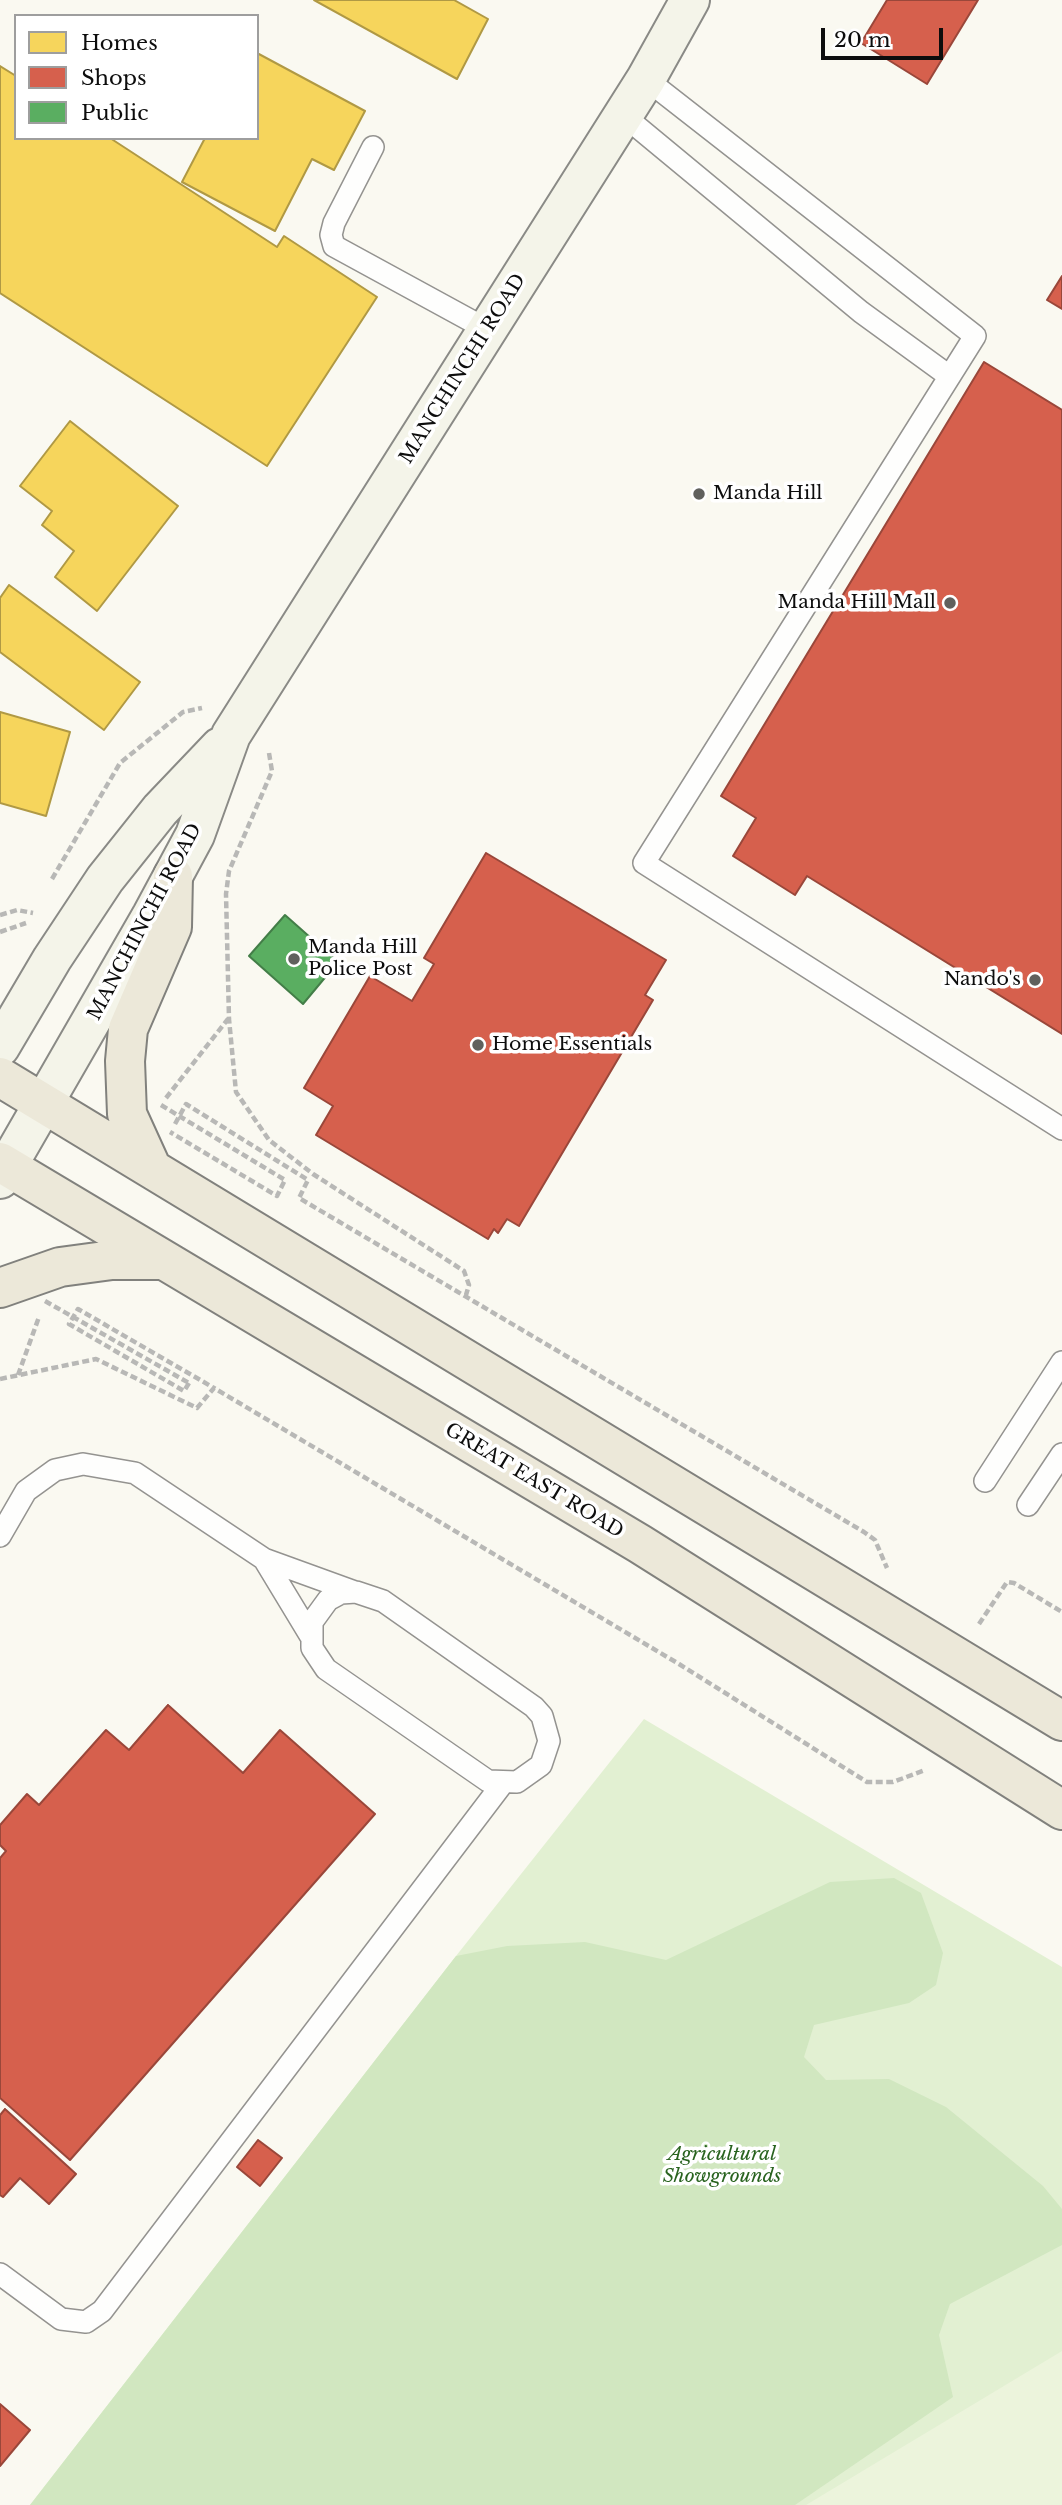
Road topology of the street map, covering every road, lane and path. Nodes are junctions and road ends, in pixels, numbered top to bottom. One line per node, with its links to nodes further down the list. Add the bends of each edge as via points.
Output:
1 (690, 0): 2 (main road, MANCHINCHI ROAD)
2 (646, 79): 3 (main road, MANCHINCHI ROAD); 6 (lane, via 975,336)
3 (623, 115): 5 (main road, MANCHINCHI ROAD); 6 (lane, via 861,312)
4 (373, 147): 5 (lane, via 334,223 334,246)
5 (488, 330): 7 (main road, MANCHINCHI ROAD)
6 (950, 376): 18 (lane, via 644,863)
7 (234, 730): 8 (main road, MANCHINCHI ROAD, via 195,835); 9 (path, via 205,708 194,707 120,763); 14 (path, via 265,747 272,771 229,871); 15 (main road, MANCHINCHI ROAD, via 160,810 105,879)
8 (173, 876): 17 (main road, MANCHINCHI ROAD); 19 (main road, via 172,927 128,1029 125,1061 127,1114)
9 (46, 890)
10 (39, 902): 11 (path)
11 (33, 913): 12 (path, via 17,910); 13 (path, via 27,923)
12 (0, 915)
13 (0, 932)
14 (229, 1018): 23 (path, via 236,1092 269,1140 313,1174 458,1266 467,1278); 23 (path, bridge, via 160,1105 285,1180 277,1196 170,1132 186,1104 308,1180 299,1198)
15 (0, 1047)
16 (0, 1077): 17 (main road)
17 (44, 1103): 19 (main road); 20 (main road, MANCHINCHI ROAD)
18 (1062, 1129)
19 (152, 1168): 38 (main road)
20 (3, 1169): 21 (main road, GREAT EAST ROAD)
21 (164, 1260): 22 (main road, via 60,1267); 41 (main road, GREAT EAST ROAD, via 640,1544)
22 (0, 1288)
23 (466, 1295): 33 (path, via 864,1532 882,1552)
24 (1062, 1362): 29 (lane)
25 (18, 1376): 26 (path); 27 (path, via 96,1359 197,1408); 27 (path, bridge, via 45,1301 189,1383 184,1391 69,1324 78,1309)
26 (0, 1379)
27 (214, 1388): 41 (path, via 667,1657 867,1782 893,1782)
28 (1062, 1454): 30 (lane)
29 (985, 1481)
30 (1028, 1505)
31 (0, 1536): 32 (lane, via 26,1491 55,1470 83,1464 135,1473)
32 (264, 1559): 34 (lane); 37 (lane)
33 (888, 1574)
34 (356, 1592): 37 (lane, via 328,1600 317,1611); 42 (lane, via 383,1601 542,1716 549,1741 541,1765 517,1782)
35 (1062, 1612): 36 (path, via 1007,1582)
36 (973, 1629)
37 (310, 1635): 42 (lane, via 312,1648 326,1669 475,1773)
38 (995, 1682): 39 (lane); 40 (main road)
39 (1062, 1701)
40 (1062, 1721)
41 (967, 1750): 43 (main road, GREAT EAST ROAD)
42 (502, 1783): 44 (lane, via 102,2311 86,2322 61,2319)
43 (1062, 1810)
44 (0, 2274)

